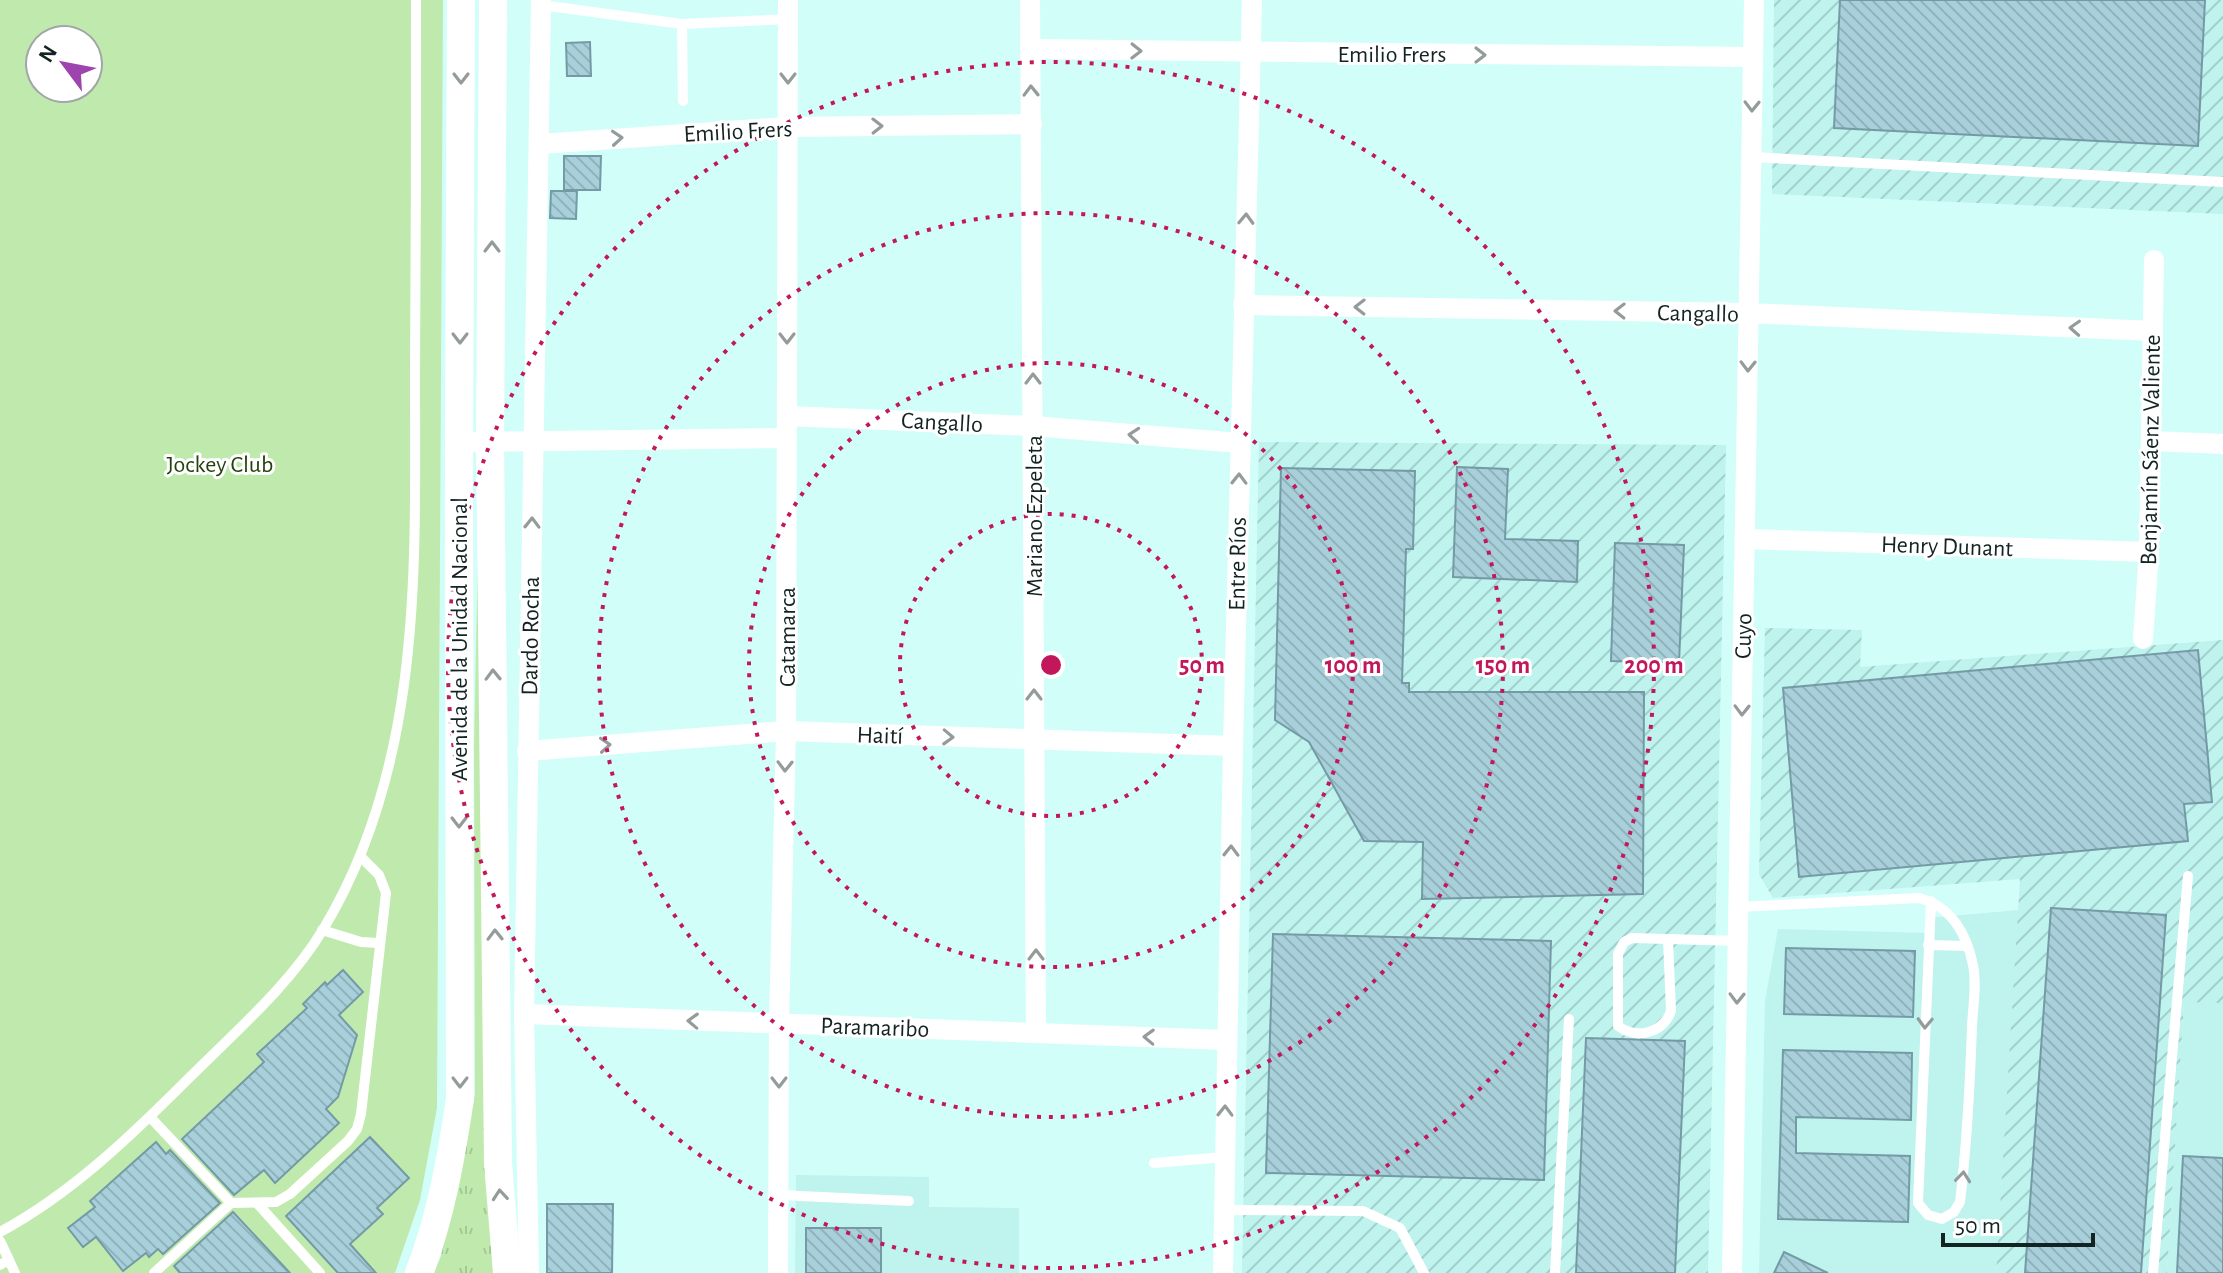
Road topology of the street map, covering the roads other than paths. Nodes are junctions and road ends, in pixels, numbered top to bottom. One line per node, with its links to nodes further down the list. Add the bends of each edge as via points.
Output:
1 (416, 0): 39 (lane, via 415,571 395,741)
2 (461, 0): 28 (main road, Avenida de la Unidad Nacional, one-way to 28)
3 (493, 0): 29 (main road, Avenida de la Unidad Nacional, one-way to 3)
4 (1030, 0): 10 (street, Mariano Ezpeleta)
5 (1252, 0): 11 (street, Entre Ríos)
6 (1754, 0): 12 (street, Cuyo)
7 (541, 3): 9 (lane); 16 (street, Dardo Rocha)
8 (788, 10): 9 (lane); 15 (street, Catamarca, one-way to 15)
9 (682, 24): 13 (lane)
10 (1030, 49): 11 (street, Emilio Frers, one-way to 11); 14 (street, Mariano Ezpeleta, one-way to 10)
11 (1252, 53): 12 (street, Emilio Frers, one-way to 12); 20 (street, Entre Ríos, one-way to 11)
12 (1753, 57): 17 (street, Cuyo, one-way to 17)
13 (683, 101)
14 (1032, 124): 15 (street, Emilio Frers, one-way to 14); 24 (street, Mariano Ezpeleta, one-way to 14)
15 (788, 127): 16 (street, Emilio Frers, one-way to 15); 23 (street, Catamarca, one-way to 23)
16 (540, 144): 26 (street, Dardo Rocha)
17 (1751, 157): 18 (lane); 21 (street, Cuyo)
18 (2223, 182)
19 (2154, 260): 22 (street, Benjamín Sáenz Valiente)
20 (1243, 305): 21 (street, Cangallo, one-way to 20); 30 (street, Entre Ríos)
21 (1748, 313): 22 (street, Cangallo, one-way to 21); 32 (street, Cuyo, one-way to 32)
22 (2153, 331): 27 (street, Benjamín Sáenz Valiente)
23 (787, 416): 24 (street, Cangallo); 25 (street, Catamarca)
24 (1033, 426): 30 (street, Cangallo, one-way to 24); 36 (street, Mariano Ezpeleta, one-way to 24)
25 (787, 438): 26 (street); 35 (street, Catamarca)
26 (534, 440): 29 (street); 38 (street, Dardo Rocha, one-way to 26)
27 (2152, 441): 31 (street); 33 (street, Benjamín Sáenz Valiente)
28 (459, 442): 29 (street); 68 (main road, Avenida de la Unidad Nacional, one-way to 68, via 460,1099 449,1171)
29 (490, 442): 69 (main road, Avenida de la Unidad Nacional, one-way to 29, via 498,1163)
30 (1240, 443): 37 (street, Entre Ríos, one-way to 30)
31 (2223, 444)
32 (1745, 539): 33 (street, Henry Dunant); 42 (street, Cuyo, one-way to 42)
33 (2149, 552): 34 (street, Benjamín Sáenz Valiente)
34 (2143, 639)
35 (786, 731): 36 (street, Haití, one-way to 36); 38 (street, Haití, one-way to 35); 51 (street, Catamarca, one-way to 51)
36 (1035, 740): 37 (street, Haití); 52 (street, Mariano Ezpeleta, one-way to 36)
37 (1233, 746): 53 (street, Entre Ríos, one-way to 37)
38 (527, 751): 49 (street, Dardo Rocha)
39 (360, 856): 43 (lane); 46 (lane, via 379,875 386,893)
40 (2188, 876): 76 (lane)
41 (1931, 901): 42 (lane); 47 (lane); 48 (lane, via 1953,917)
42 (1738, 907): 45 (street, Cuyo)
43 (322, 930): 46 (lane); 54 (lane, via 290,975)
44 (1668, 939): 44 (lane, via 1667,1022 1657,1031 1626,1032 1618,1026 1618,954 1632,938); 45 (lane)
45 (1738, 941): 75 (street, Cuyo, one-way to 75)
46 (378, 943): 60 (lane, via 357,1129 290,1194 276,1202)
47 (1928, 945): 48 (lane); 48 (lane, one-way to 48, via 1918,1203 1928,1215 1942,1219 1960,1202 1969,1119 1974,968)
48 (1967, 946)
49 (524, 1014): 51 (street, Paramaribo, one-way to 49); 70 (street, Dardo Rocha)
50 (1569, 1019): 74 (lane)
51 (779, 1024): 52 (street, Paramaribo); 57 (street, Catamarca, one-way to 57)
52 (1036, 1033): 53 (street, Paramaribo, one-way to 52)
53 (1227, 1040): 55 (street, Entre Ríos, one-way to 53)
54 (150, 1117): 59 (lane); 62 (lane, via 87,1172)
55 (1224, 1157): 56 (lane); 61 (street, Entre Ríos)
56 (1154, 1163)
57 (778, 1195): 58 (lane); 71 (street, Catamarca)
58 (909, 1201)
59 (231, 1203): 60 (lane); 66 (lane)
60 (257, 1203): 67 (lane)
61 (1223, 1210): 72 (street, Entre Ríos); 73 (lane, via 1363,1211 1400,1228)
62 (0, 1232)
63 (0, 1241): 64 (lane)
64 (5, 1263): 65 (lane)
65 (15, 1273)
66 (154, 1273)
67 (320, 1273)
68 (419, 1273)
69 (507, 1273)
70 (529, 1273)
71 (778, 1273)
72 (1223, 1273)
73 (1424, 1273)
74 (1555, 1273)
75 (1732, 1273)
76 (2153, 1273)

